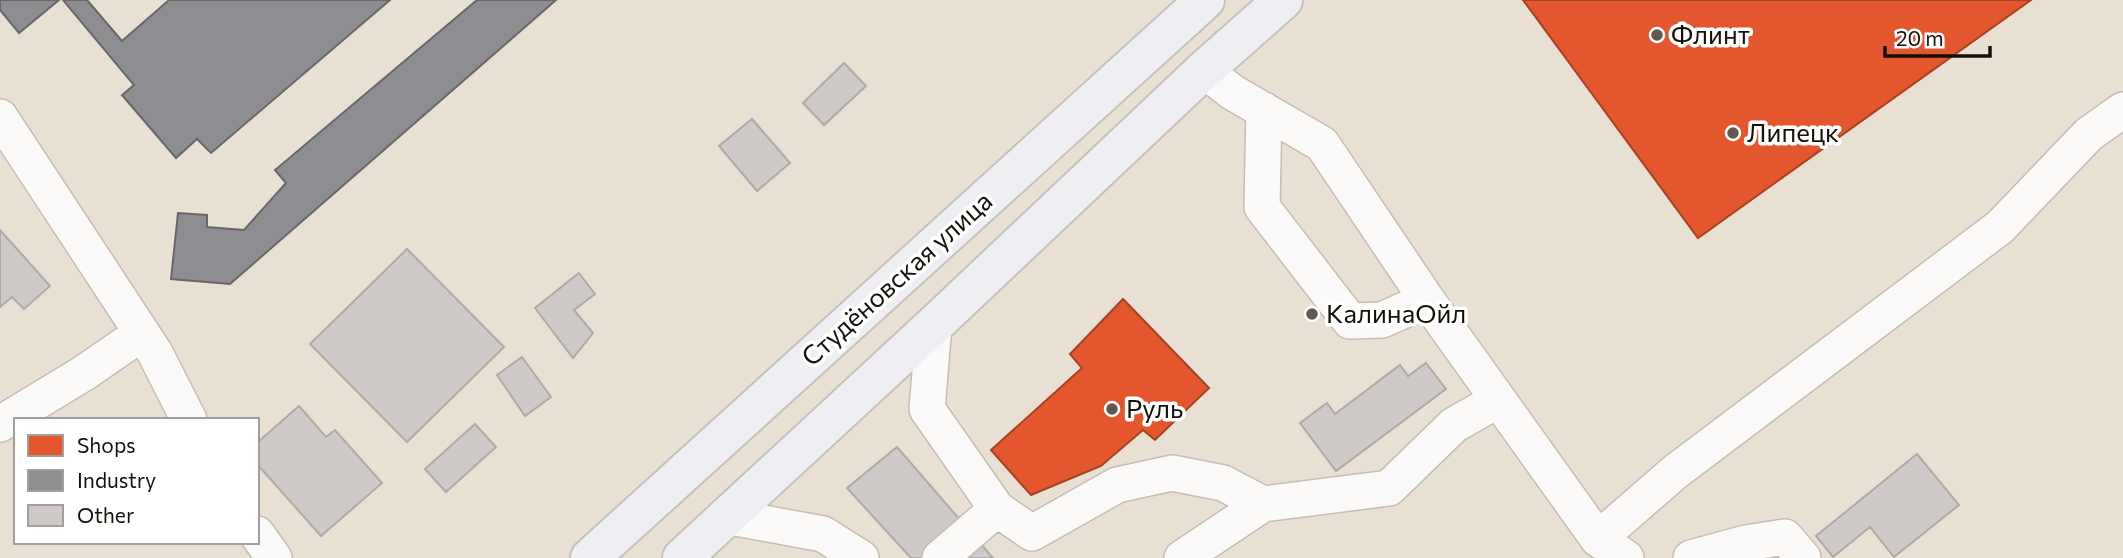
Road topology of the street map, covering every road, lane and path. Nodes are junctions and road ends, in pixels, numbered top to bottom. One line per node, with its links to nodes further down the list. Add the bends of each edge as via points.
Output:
1 (1205, 0): 19 (main road, Студёновская улица)
2 (1283, 0): 3 (main road)
3 (1204, 70): 4 (street); 8 (main road)
4 (1264, 110): 7 (street, via 1322,144); 7 (street, via 1262,207 1350,321 1382,320)
5 (2123, 110): 17 (street, via 2089,134 2000,227 1675,472)
6 (0, 117): 9 (street)
7 (1427, 300): 10 (street)
8 (934, 326): 14 (street, via 927,409); 15 (main road)
9 (142, 333): 11 (street); 12 (street)
10 (1498, 400): 13 (street, via 1454,425 1389,488); 17 (street)
11 (188, 418)
12 (0, 424)
13 (1263, 504): 14 (street, via 1223,483 1171,473 1117,485 1032,533); 23 (street)
14 (998, 509): 22 (street)
15 (725, 516): 20 (main road); 21 (street, via 823,534)
16 (259, 537): 18 (street)
17 (1598, 549): 24 (street)
18 (274, 558)
19 (590, 558)
20 (682, 558)
21 (861, 558)
22 (940, 558)
23 (1182, 558)
24 (1626, 558)
25 (1691, 558): 26 (street, via 1785,537)
26 (1803, 558)

